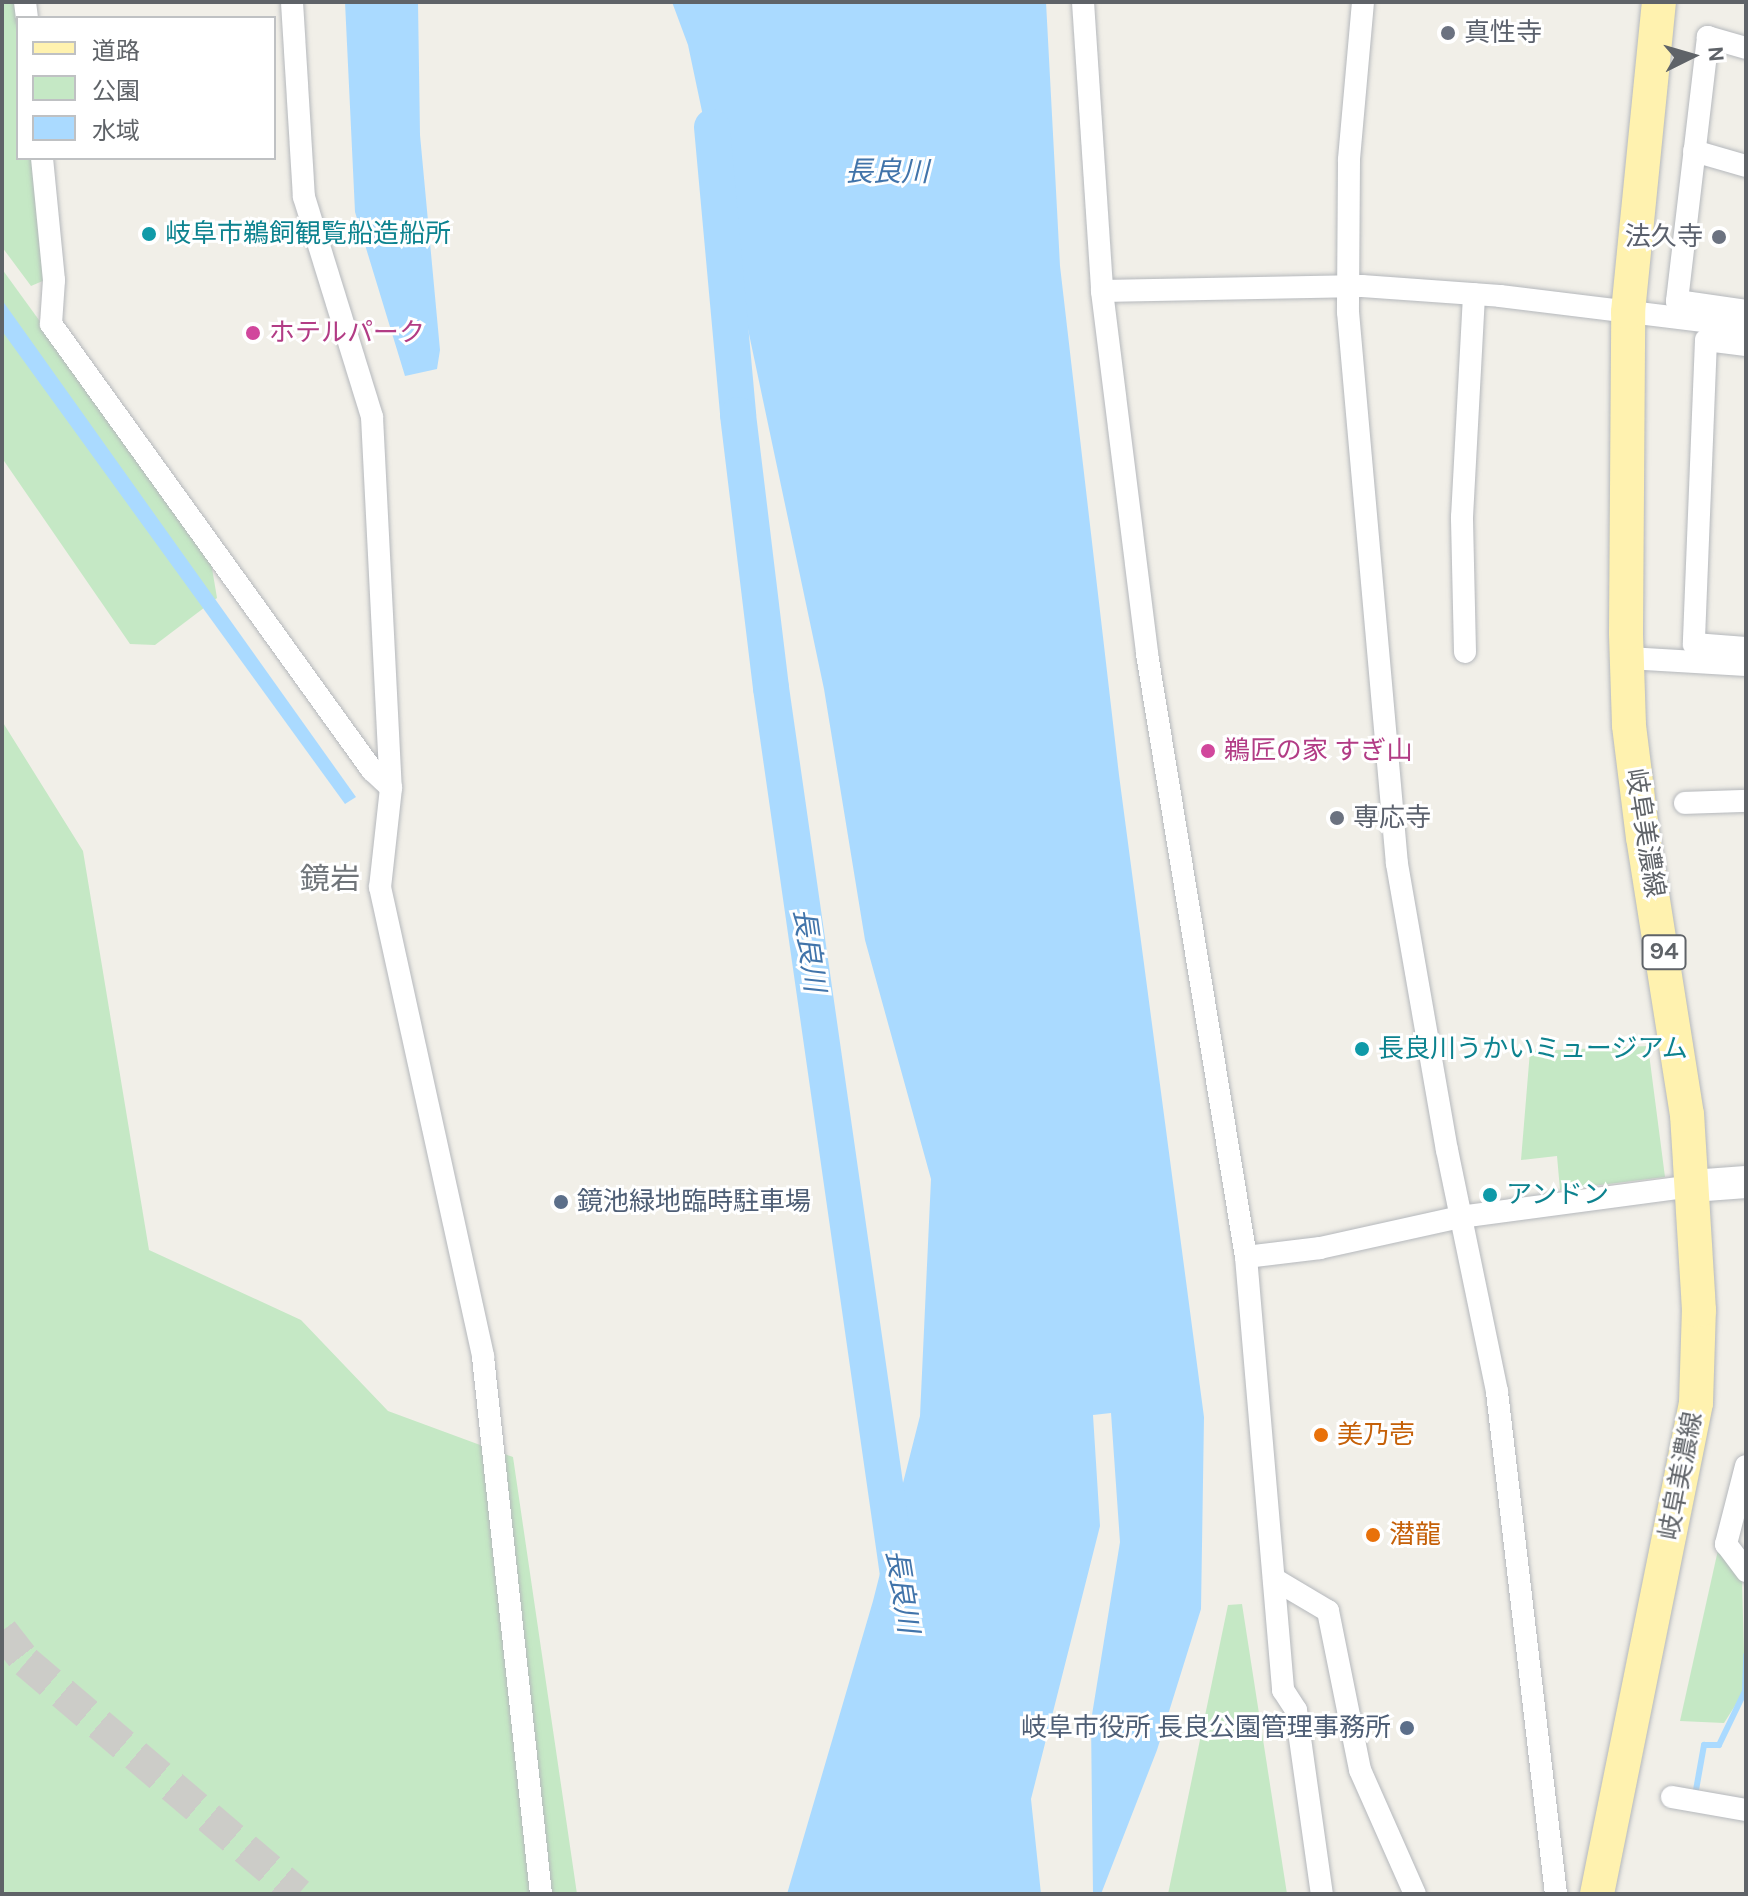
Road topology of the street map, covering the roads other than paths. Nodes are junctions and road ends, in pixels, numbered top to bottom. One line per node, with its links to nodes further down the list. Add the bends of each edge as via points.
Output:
1 (292, 2): 22 (street, via 304,197 372,417)
2 (1083, 2): 10 (street)
3 (1363, 2): 9 (street, via 1349,160)
4 (1659, 2): 13 (main road, 岐阜美濃線 / 94)
5 (1746, 48): 6 (street, via 1708,37)
6 (1694, 151): 8 (street); 12 (street, via 1677,301)
7 (42, 160): 22 (street, via 54,280 51,324 372,770)
8 (1746, 166)
9 (1349, 287): 10 (street); 11 (street); 27 (street, via 1397,864)
10 (1102, 291): 28 (street, via 1147,654)
11 (1474, 294): 13 (street); 17 (street, via 1462,517)
12 (1746, 311)
13 (1628, 312): 14 (street); 18 (main road, 岐阜美濃線 / 94)
14 (1746, 326)
15 (1746, 345): 16 (street, via 1706,340 1694,644)
16 (1746, 648)
17 (1465, 652)
18 (1628, 658): 19 (street); 26 (main road, 岐阜美濃線 / 94, via 1634,767 1668,971)
19 (1746, 665)
20 (1707, 676): 21 (street)
21 (1746, 680)
22 (391, 788): 34 (street, via 380,887 483,1357)
23 (1746, 801): 24 (street)
24 (1685, 803)
25 (1746, 1182): 26 (street)
26 (1692, 1186): 27 (street); 38 (main road, 岐阜美濃線 / 94, via 1699,1310 1696,1403)
27 (1460, 1217): 28 (street, via 1320,1248); 37 (street, via 1497,1392)
28 (1246, 1257): 31 (street)
29 (1746, 1466): 30 (street, via 1726,1544)
30 (1746, 1571)
31 (1274, 1579): 35 (street, via 1283,1690 1296,1710); 36 (street, via 1328,1611 1360,1770)
32 (1672, 1797): 33 (street)
33 (1746, 1810)
34 (541, 1894)
35 (1322, 1894)
36 (1415, 1894)
37 (1556, 1894)
38 (1597, 1894)

